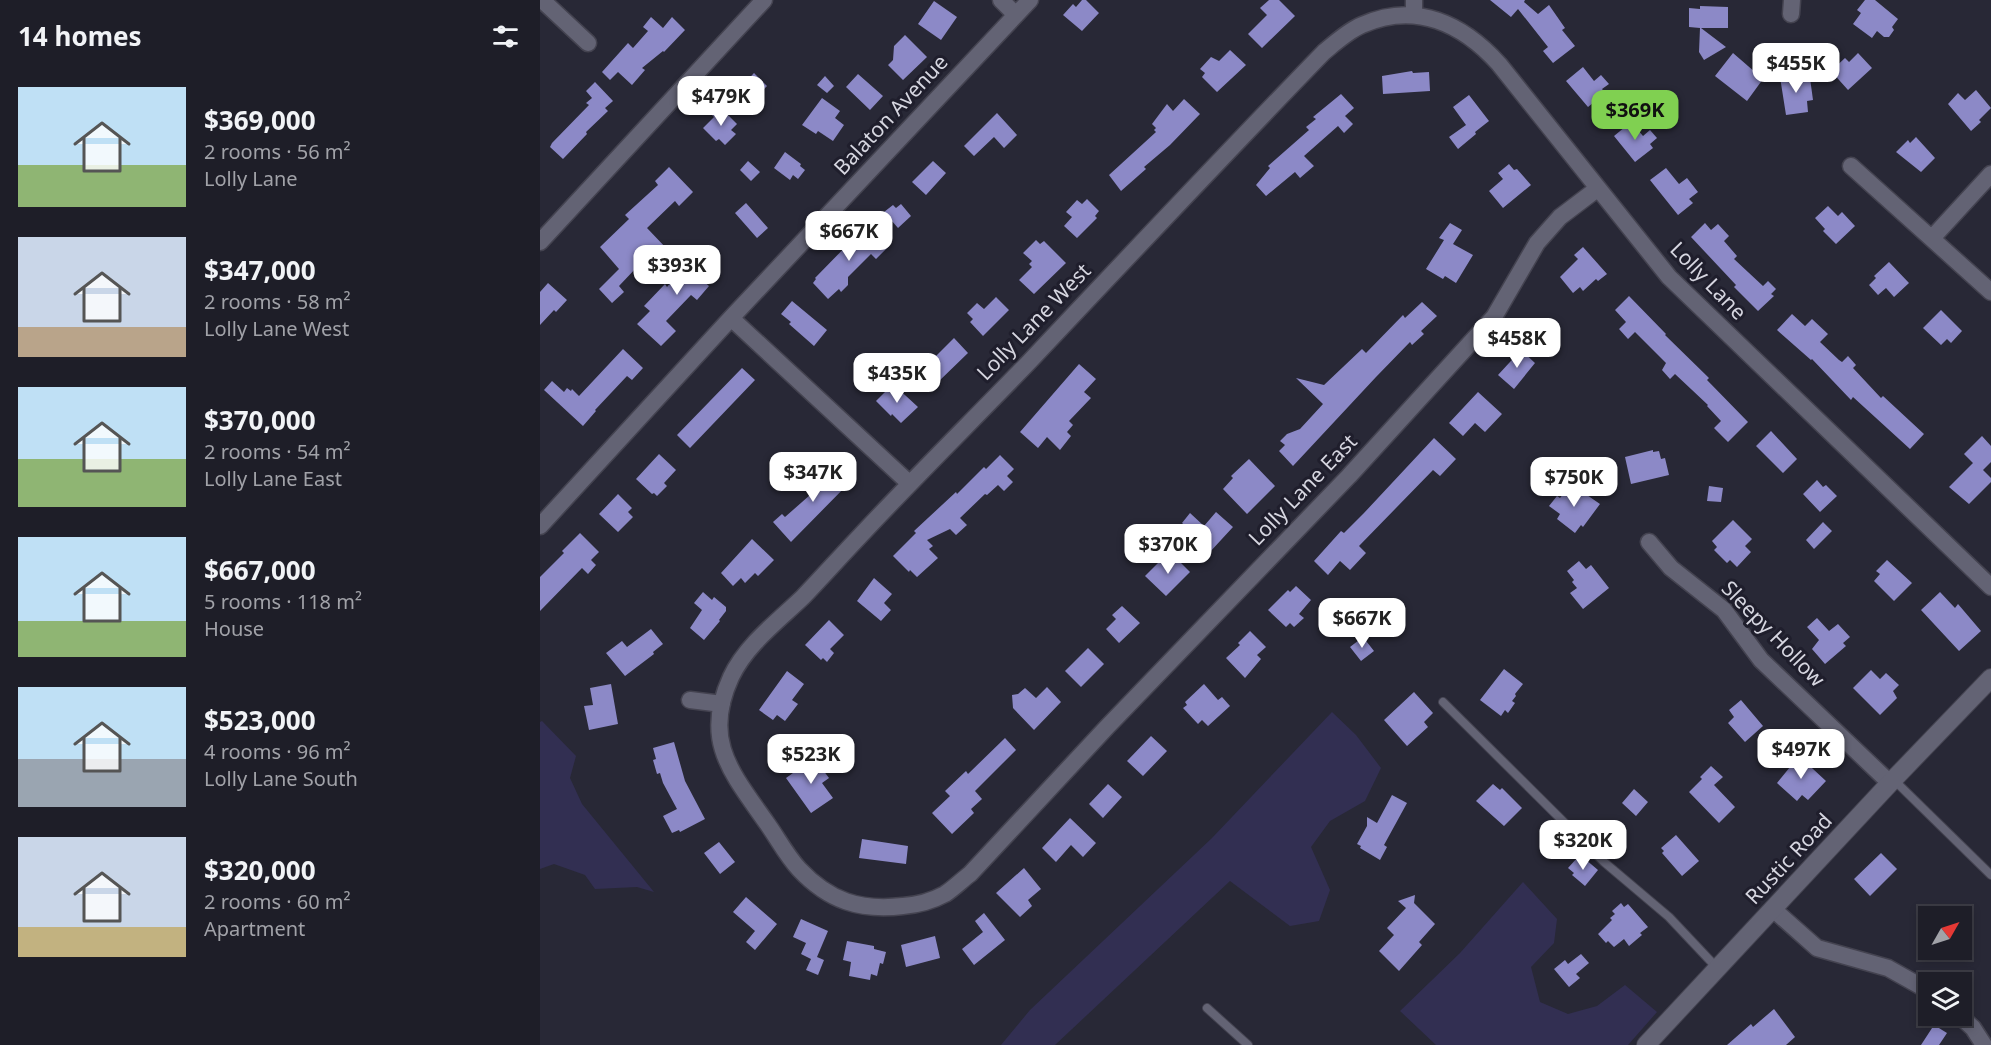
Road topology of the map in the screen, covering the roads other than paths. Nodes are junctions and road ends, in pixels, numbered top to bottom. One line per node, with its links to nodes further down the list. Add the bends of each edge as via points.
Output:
1 (543, 0): 7 (street)
2 (764, 0): 12 (street)
3 (1001, 0): 6 (street)
4 (1030, 0): 6 (street, Balaton Avenue)
5 (1414, 8): 10 (street, Lolly Lane, via 1425,17 1462,31 1486,51); 15 (street, Lolly Lane West, via 1363,24 1324,52)
6 (1017, 15): 14 (street, Balaton Avenue)
7 (588, 43)
8 (1851, 166): 11 (street)
9 (1991, 174): 11 (street)
10 (1597, 189): 18 (street, Lolly Lane, via 1669,277); 22 (street, Lolly Lane East, via 1560,217 1537,243 1494,317 1349,476 970,874 946,893 919,904 859,906 822,888 797,867 723,756 719,735)
11 (1933, 237): 13 (street)
12 (540, 242)
13 (1991, 292)
14 (731, 318): 15 (street); 16 (street, Balaton Avenue)
15 (909, 483): 22 (street, Lolly Lane West, via 744,654 730,678)
16 (540, 526)
17 (1649, 542): 23 (street, Sleepy Hollow, via 1671,568 1724,610 1761,660)
18 (1991, 587)
19 (1991, 678): 23 (street, Rustic Road)
20 (690, 700): 22 (street)
21 (1443, 702): 26 (lane)
22 (722, 704)
23 (1892, 781): 24 (lane); 25 (street, Rustic Road)
24 (1991, 875)
25 (1773, 909): 26 (street, Rustic Road); 27 (street, via 1817,948 1888,968)
26 (1718, 969): 31 (street, Rustic Road)
27 (1918, 985)
28 (1207, 1008): 30 (lane)
29 (1971, 1026): 32 (street)
30 (1248, 1045)
31 (1646, 1045)
32 (1984, 1045)

